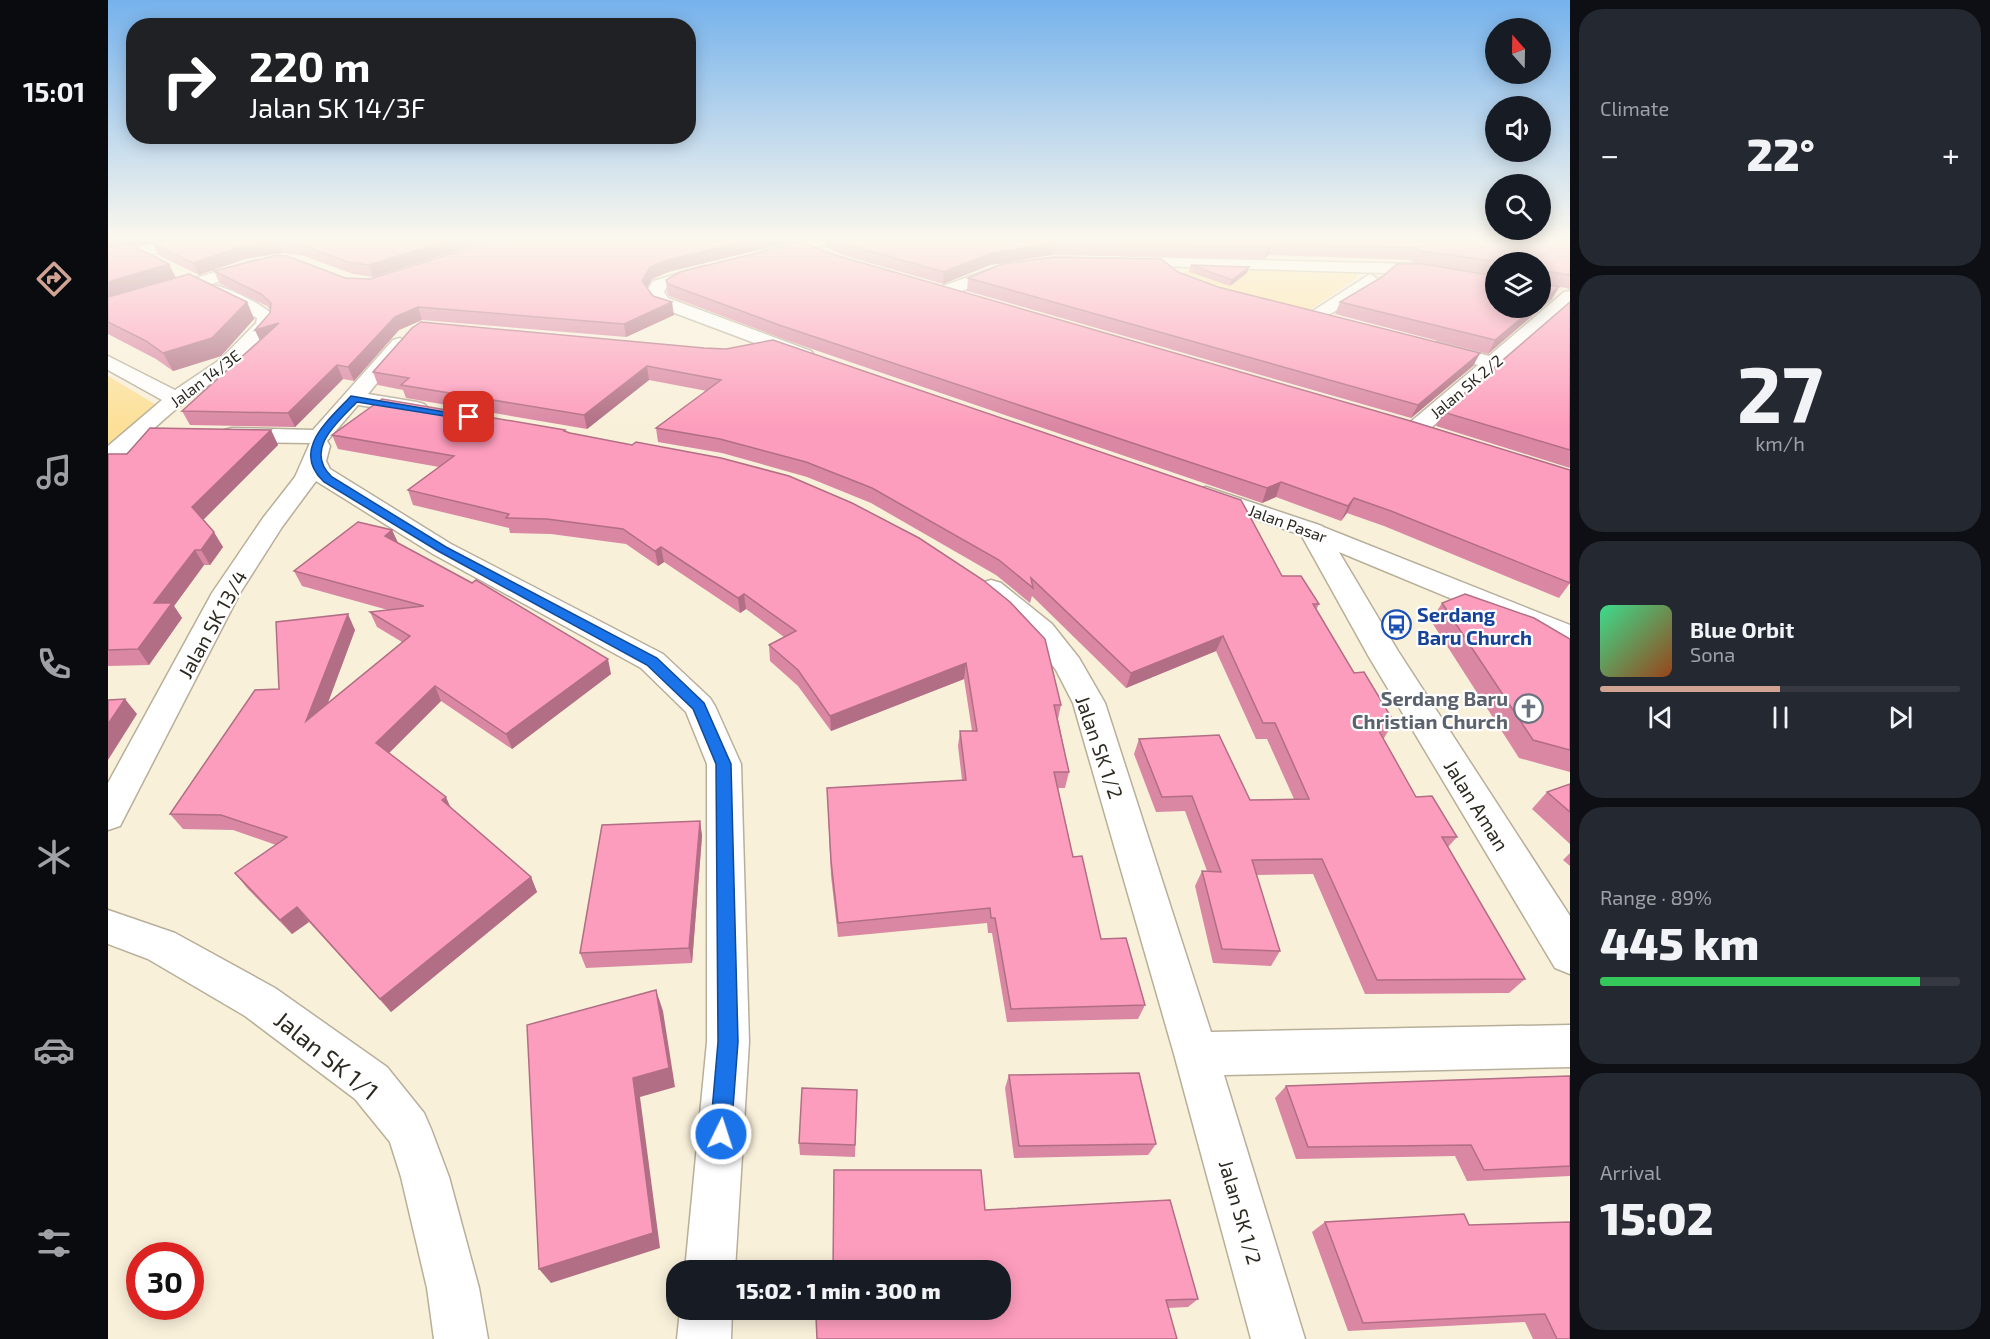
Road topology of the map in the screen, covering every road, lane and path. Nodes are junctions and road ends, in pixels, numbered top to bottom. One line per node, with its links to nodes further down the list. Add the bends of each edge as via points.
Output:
1 (133, 302): 6 (street)
2 (239, 302): 18 (street, Jalan 14/3E, via 266,317 265,324 228,363)
3 (662, 302): 12 (street)
4 (1338, 302): 8 (street)
5 (1563, 302): 16 (street, Jalan SK 2/2)
6 (108, 310)
7 (1293, 310): 8 (street)
8 (1314, 316): 9 (street)
9 (1337, 322)
10 (413, 330): 17 (street, Jalan SK 13/4)
11 (1415, 342): 16 (street)
12 (775, 345): 13 (street); 14 (street)
13 (739, 352)
14 (820, 361)
15 (108, 362): 18 (street)
16 (1493, 363): 21 (street, Jalan SK 2/2)
17 (355, 398): 19 (street); 26 (street, Jalan SK 13/4)
18 (176, 399): 22 (street, Jalan 14/3E)
19 (447, 413)
20 (1394, 422): 21 (street)
21 (1416, 429): 25 (street)
22 (138, 433): 23 (street); 27 (street, Jalan 14/3E)
23 (172, 434)
24 (206, 435): 26 (street)
25 (1438, 436)
26 (317, 450): 32 (street, Jalan SK 13/4, via 210,621); 37 (street, via 319,472 328,480 442,549 652,661 699,706 724,764 728,1042)
27 (108, 458)
28 (1190, 488): 29 (street, Jalan Pasar)
29 (1313, 531): 31 (street, Jalan Pasar); 34 (street, Jalan Aman, via 1385,657)
30 (964, 570): 36 (street, Jalan SK 1/2, via 1042,631 1068,665 1089,703)
31 (1570, 638)
32 (108, 816)
33 (108, 927): 39 (street, Jalan SK 1/1, via 161,946 260,1002 371,1083 408,1129 425,1177 453,1288)
34 (1570, 954)
35 (1570, 1046): 36 (street)
36 (1197, 1054): 41 (street, Jalan SK 1/2)
37 (711, 1260)
38 (705, 1320): 40 (street)
39 (461, 1339)
40 (704, 1339)
41 (1278, 1339)

